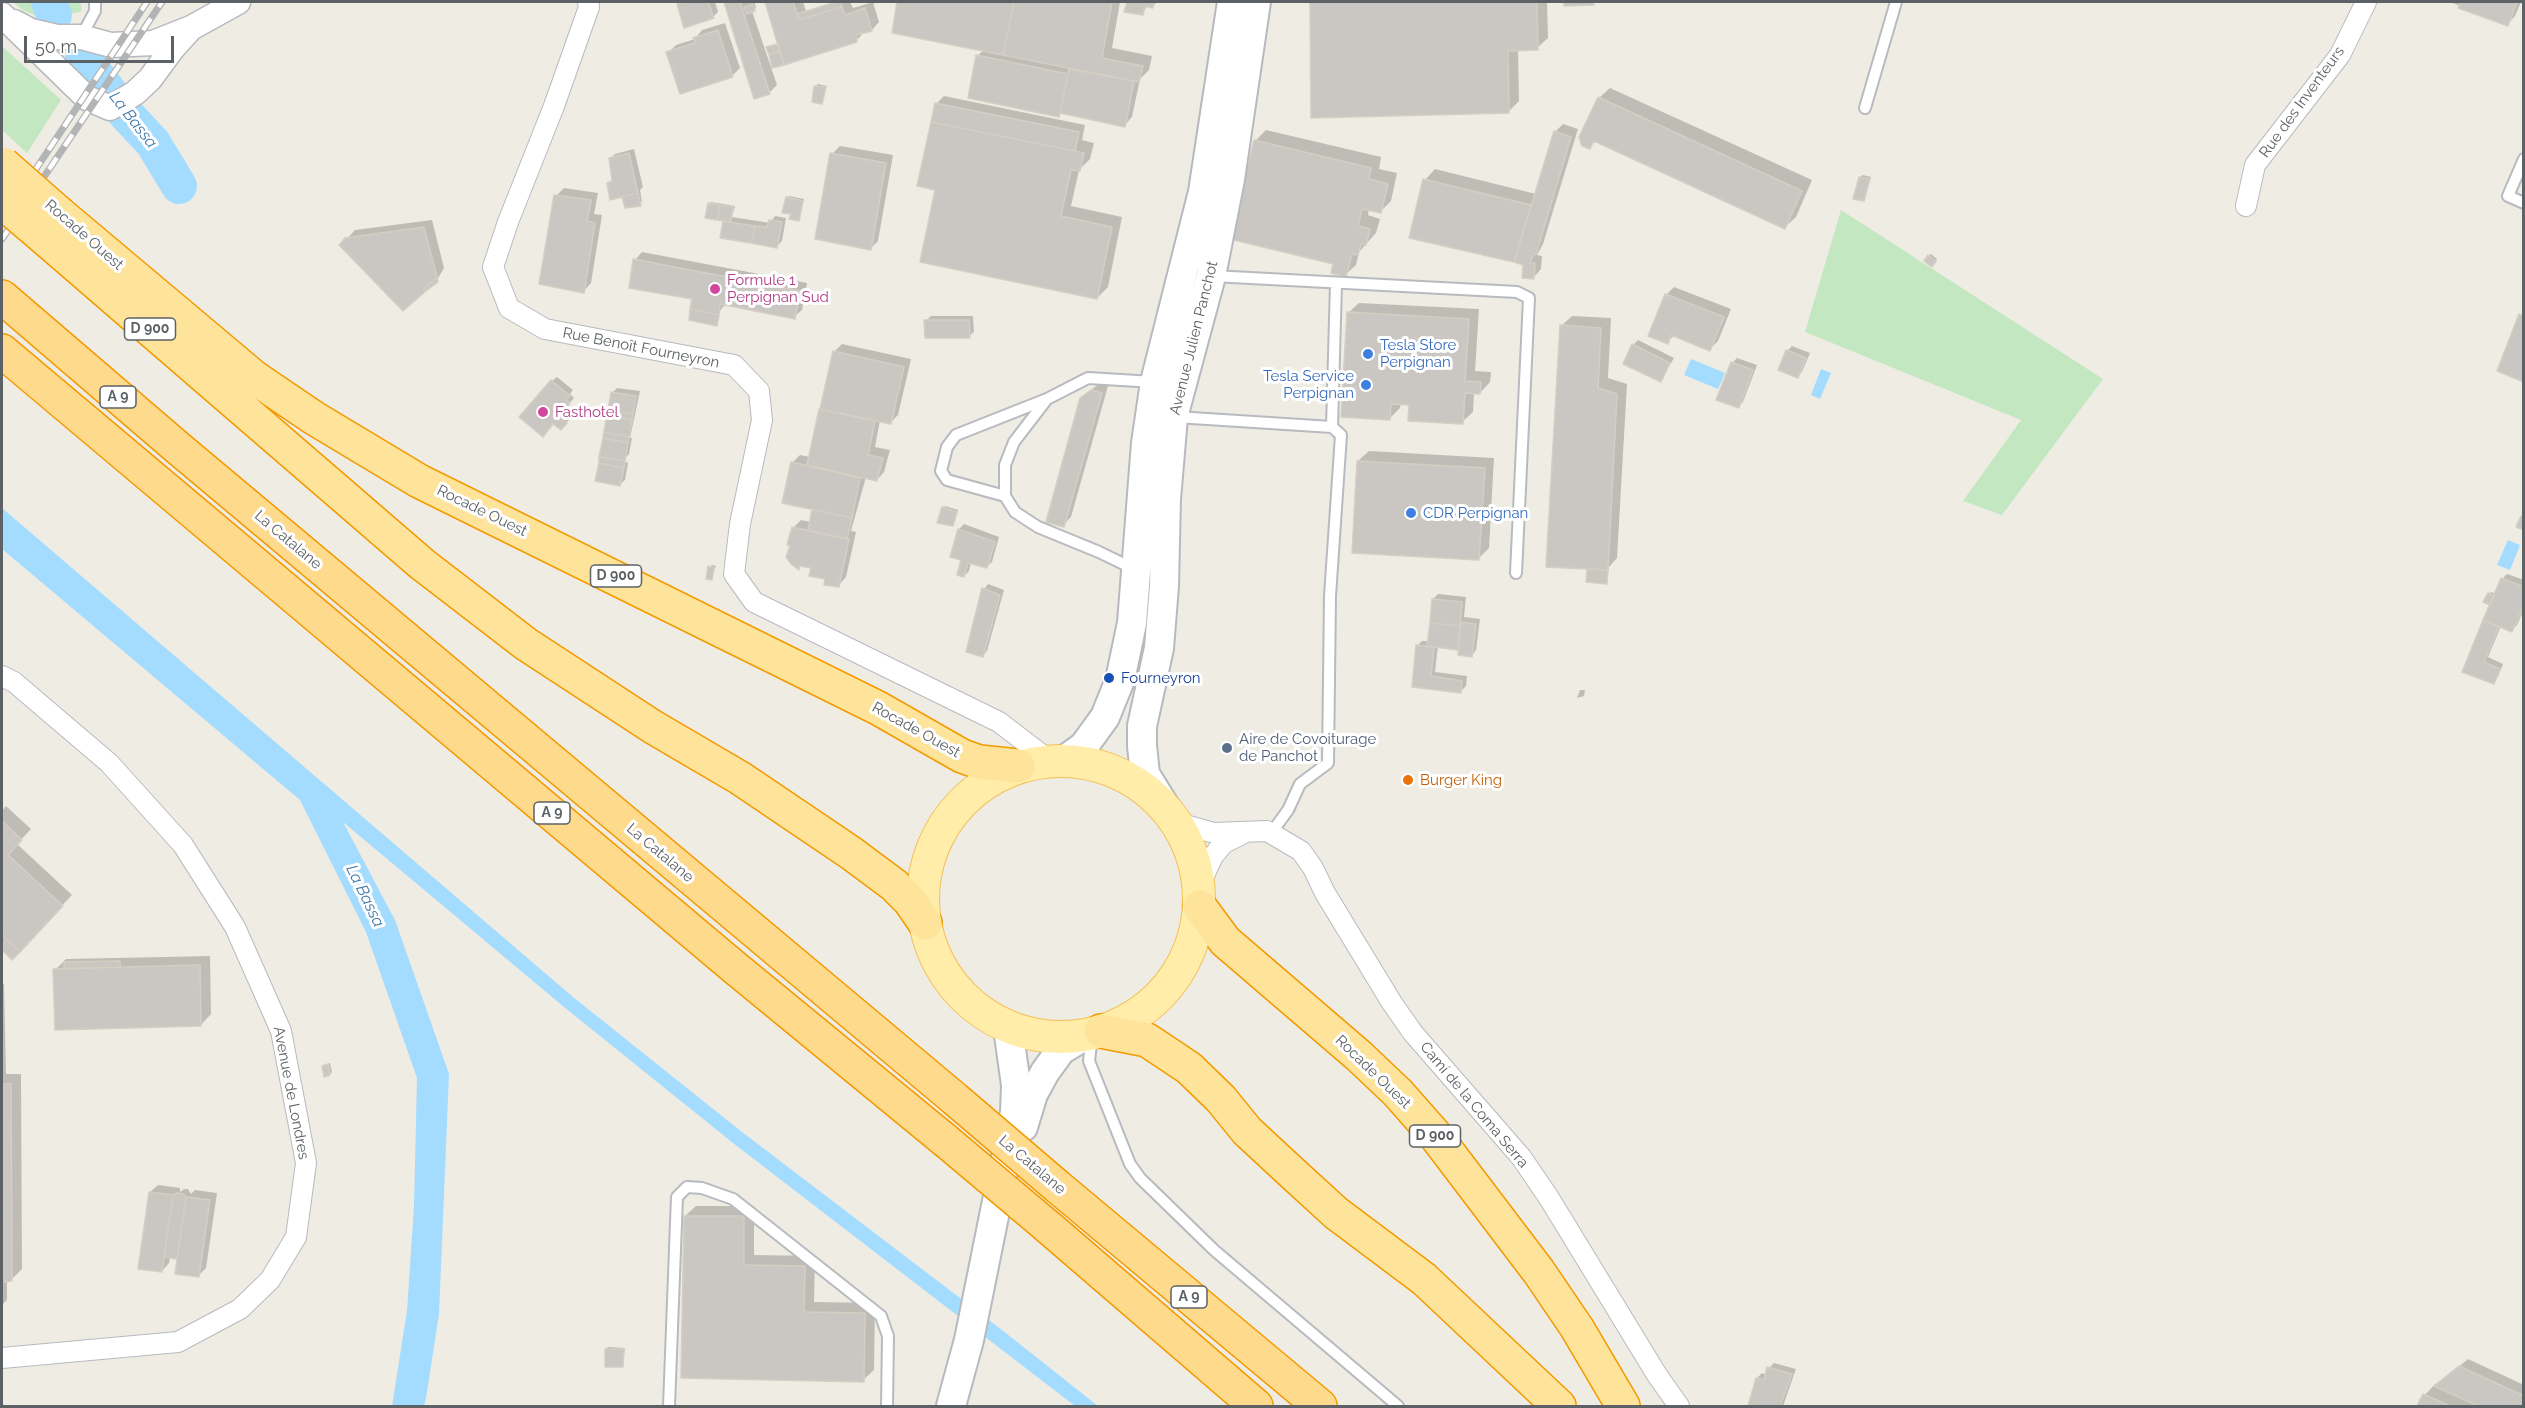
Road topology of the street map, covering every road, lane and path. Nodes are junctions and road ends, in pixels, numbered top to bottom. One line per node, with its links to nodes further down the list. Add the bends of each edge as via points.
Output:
1 (95, 2): 9 (lane, via 95,11)
2 (238, 2): 8 (street)
3 (588, 2): 30 (street, Rue Benoît Fourneyron, via 554,106 493,267 509,308 545,329 734,365 759,391 762,420 740,524 734,574 754,602 971,708 1014,733)
4 (1232, 2): 18 (main road, Avenue Julien Panchot, via 1203,192)
5 (1256, 2): 18 (main road, Avenue Julien Panchot, via 1230,179)
6 (1896, 2): 11 (lane)
7 (2366, 2): 16 (street, Rue des Inventeurs, via 2340,55 2255,165)
8 (191, 28): 9 (street, via 153,43 111,45); 10 (street, via 150,79 110,108 87,98)
9 (81, 37): 10 (street); 10 (street, via 31,31 2,15)
10 (57, 70)
11 (1865, 108)
12 (2523, 159): 15 (lane, via 2508,196)
13 (2, 163): 17 (highway, Rocade Ouest / D 900, bridge)
14 (2, 202): 17 (highway, Rocade Ouest / D 900, bridge)
15 (2523, 203)
16 (2246, 206)
17 (51, 225): 22 (highway, Rocade Ouest / D 900)
18 (1198, 274): 19 (lane); 24 (main road, Avenue Julien Panchot); 24 (main road, Avenue Julien Panchot, via 1169,321)
19 (1336, 283): 25 (lane); 27 (lane, via 1517,292 1529,298)
20 (9, 304): 46 (highway, La Catalane / A 9, bridge)
21 (2, 351): 45 (highway, A 9, bridge, via 1047,1226)
22 (218, 368): 30 (highway, Rocade Ouest / D 900, via 314,418 419,481 878,708 962,756 979,762); 35 (highway, Rocade Ouest / D 900, via 422,564 525,644 740,778 851,853 894,885)
23 (1047, 399): 24 (lane, via 1088,378); 26 (lane, via 1014,442 1005,465); 26 (lane, via 956,435 947,447 941,471 947,480)
24 (1163, 408): 25 (lane); 28 (main road, Avenue Julien Panchot, via 1166,499); 28 (main road, Avenue Julien Panchot, via 1146,442)
25 (1332, 426): 33 (lane, via 1341,435 1330,596 1328,763 1296,780 1288,810)
26 (1005, 496): 28 (lane, via 1015,512 1038,527)
27 (1516, 573)
28 (1151, 578): 30 (main road, Avenue Julien Panchot, via 1132,624 1120,680 1105,717 1084,746); 31 (main road, Avenue Julien Panchot, via 1159,648 1142,726 1142,746 1145,774)
29 (2, 676): 40 (street, Avenue de Londres, via 109,763 183,845 235,927 281,1031 306,1163 296,1237 270,1280 240,1309 178,1342)
30 (1043, 761): 31 (main road, via 1089,763 1112,770 1134,780); 35 (main road, via 992,778 969,794 950,815 935,840 925,876)
31 (1172, 817): 32 (street, Camí de la Coma Serra, via 1214,833); 34 (main road, via 1186,842)
32 (1250, 830): 33 (street, Camí de la Coma Serra); 34 (street, via 1224,843 1213,856)
33 (1272, 832): 50 (street, Camí de la Coma Serra, via 1301,851 1413,1033 1521,1157)
34 (1200, 897): 37 (main road, via 1197,931 1177,976 1142,1012); 49 (highway, Rocade Ouest / D 900, via 1225,941 1359,1056 1435,1135 1539,1272)
35 (925, 923): 36 (main road, via 935,955 953,983 976,1008)
36 (1008, 1028): 37 (main road, via 1044,1037); 38 (main road, via 1016,1085 1015,1112)
37 (1091, 1035): 38 (main road, via 1061,1050 1034,1094); 47 (lane, via 1089,1061 1130,1164 1140,1178 1214,1250); 48 (highway, via 1147,1040 1189,1068 1288,1170 1336,1213 1424,1279)
38 (982, 1283): 39 (main road)
39 (969, 1340): 43 (main road); 44 (main road)
40 (2, 1358)
41 (669, 1407): 42 (lane, via 677,1197 687,1187 733,1199 881,1316 888,1336)
42 (887, 1407)
43 (951, 1407)
44 (964, 1407)
45 (1256, 1407)
46 (1320, 1407)
47 (1398, 1407)
48 (1559, 1407)
49 (1623, 1407)
50 (1679, 1407)

